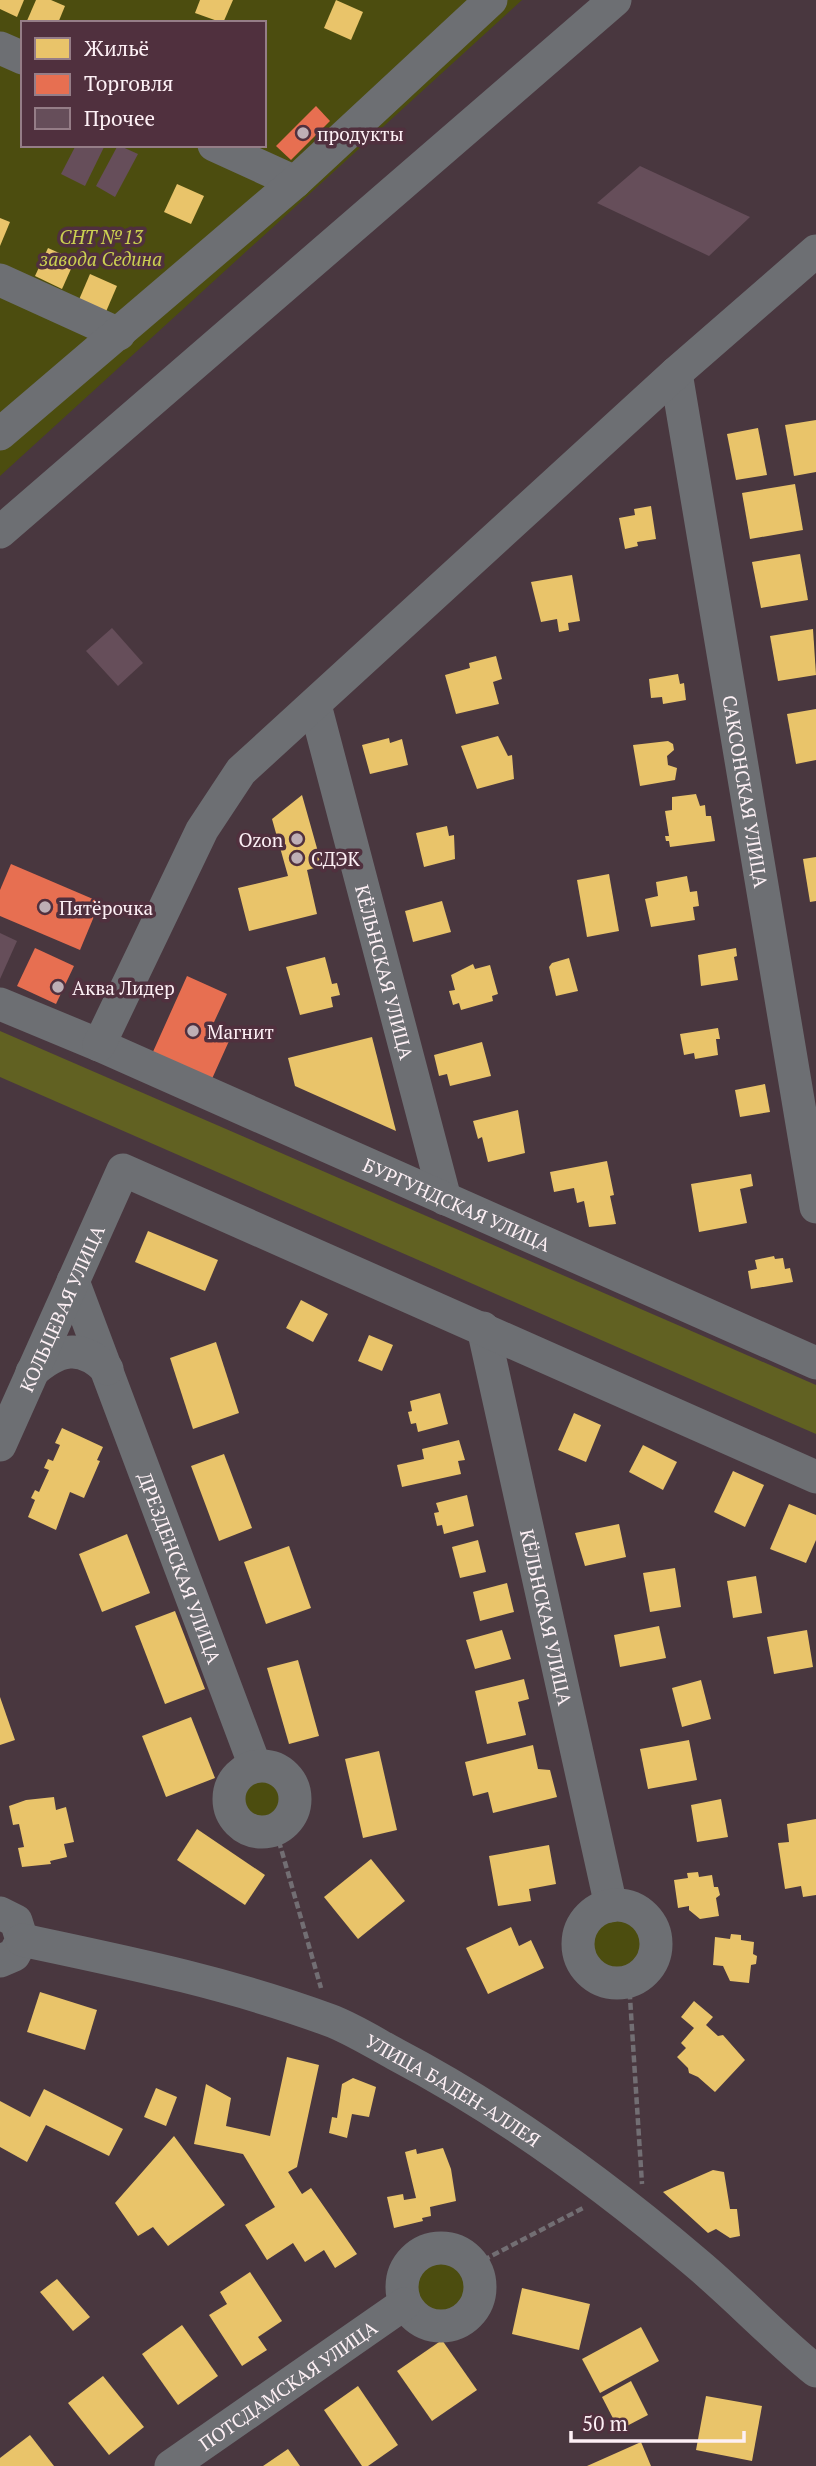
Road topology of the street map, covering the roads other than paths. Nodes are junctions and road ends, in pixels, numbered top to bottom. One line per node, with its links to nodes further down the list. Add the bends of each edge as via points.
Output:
1 (491, 0): 6 (street)
2 (595, 6): 12 (street)
3 (0, 48): 4 (street)
4 (21, 57)
5 (218, 147): 6 (street)
6 (295, 182): 9 (street)
7 (816, 251): 10 (street)
8 (0, 280): 9 (street)
9 (119, 334): 11 (street)
10 (676, 373): 13 (street); 17 (street, САКСОНСКАЯ УЛИЦА)
11 (0, 434)
12 (0, 532)
13 (315, 705): 15 (street, via 241,771 202,830); 16 (street, КЁЛЬНСКАЯ УЛИЦА)
14 (0, 1004): 15 (street, БУРГУНДСКАЯ УЛИЦА)
15 (99, 1045): 16 (street, БУРГУНДСКАЯ УЛИЦА)
16 (445, 1199): 20 (street, БУРГУНДСКАЯ УЛИЦА)
17 (816, 1207)
18 (73, 1281): 19 (street, КОЛЬЦЕВАЯ УЛИЦА, via 123,1170); 21 (street, ДРЕЗДЕНСКАЯ УЛИЦА); 22 (street, КОЛЬЦЕВАЯ УЛИЦА)
19 (483, 1328): 24 (street); 26 (street, КЁЛЬНСКАЯ УЛИЦА)
20 (816, 1363)
21 (107, 1369): 22 (street, via 95,1357 63,1352); 25 (street, ДРЕЗДЕНСКАЯ УЛИЦА)
22 (32, 1372): 23 (street, КОЛЬЦЕВАЯ УЛИЦА)
23 (0, 1445)
24 (816, 1477)
25 (255, 1766): 25 (street, via 234,1784 230,1799 234,1814 245,1828 276,1831 292,1813 293,1789 278,1769)
26 (611, 1906): 26 (street, via 640,1912 656,1937 648,1969 629,1982 606,1982 581,1959 583,1925 590,1916)
27 (0, 1913): 28 (street, УЛИЦА БАДЕН-АЛЛЕЯ, via 16,1921)
28 (11, 1950): 30 (street, УЛИЦА БАДЕН-АЛЛЕЯ, via 183,1973 331,2020 433,2074 550,2149 696,2262 772,2336)
29 (404, 2304): 29 (street, via 403,2276 424,2253 456,2251 474,2265 480,2284 478,2298 456,2322 434,2326 422,2322); 31 (street, ПОТСДАМСКАЯ УЛИЦА)
30 (816, 2371)
31 (171, 2466)

